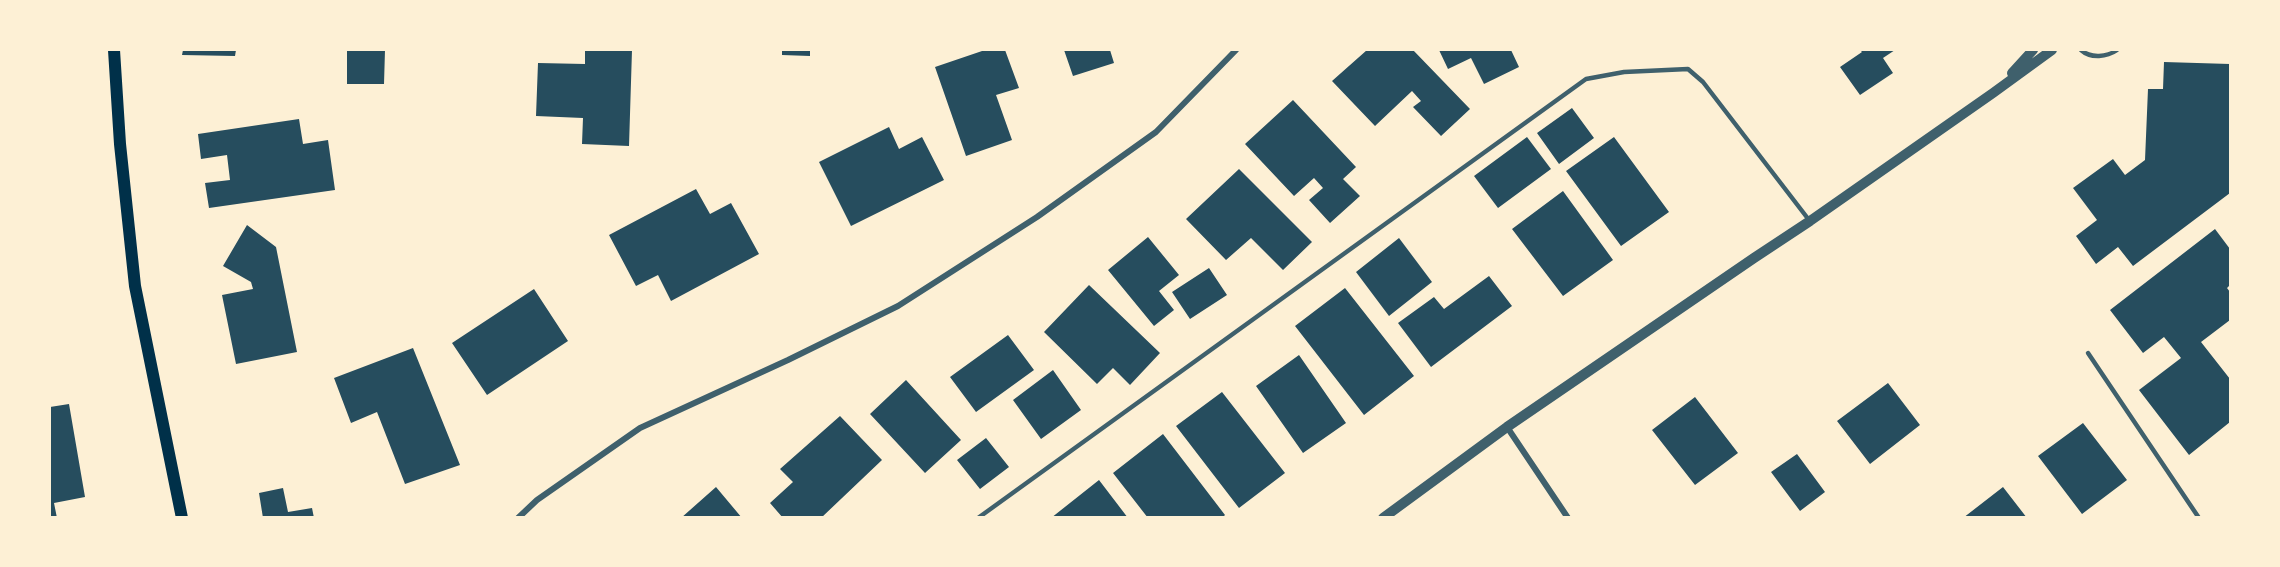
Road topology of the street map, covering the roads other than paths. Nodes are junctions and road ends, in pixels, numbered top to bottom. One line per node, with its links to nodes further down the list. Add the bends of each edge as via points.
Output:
1 (114, 50): 11 (main road, via 135,286)
2 (1236, 50): 12 (street, via 1156,132 1037,218 898,306 640,428 537,500)
3 (2033, 50): 7 (street)
4 (2052, 50): 7 (street)
5 (2081, 50): 6 (lane, via 2098,56)
6 (2117, 50)
7 (1993, 93): 8 (street)
8 (1810, 221): 10 (street); 13 (lane, via 1703,82 1688,69 1624,72 1586,79)
9 (2088, 353): 16 (lane)
10 (1507, 427): 14 (street); 15 (street)
11 (182, 518)
12 (518, 518)
13 (978, 518)
14 (1383, 518)
15 (1568, 518)
16 (2199, 518)

